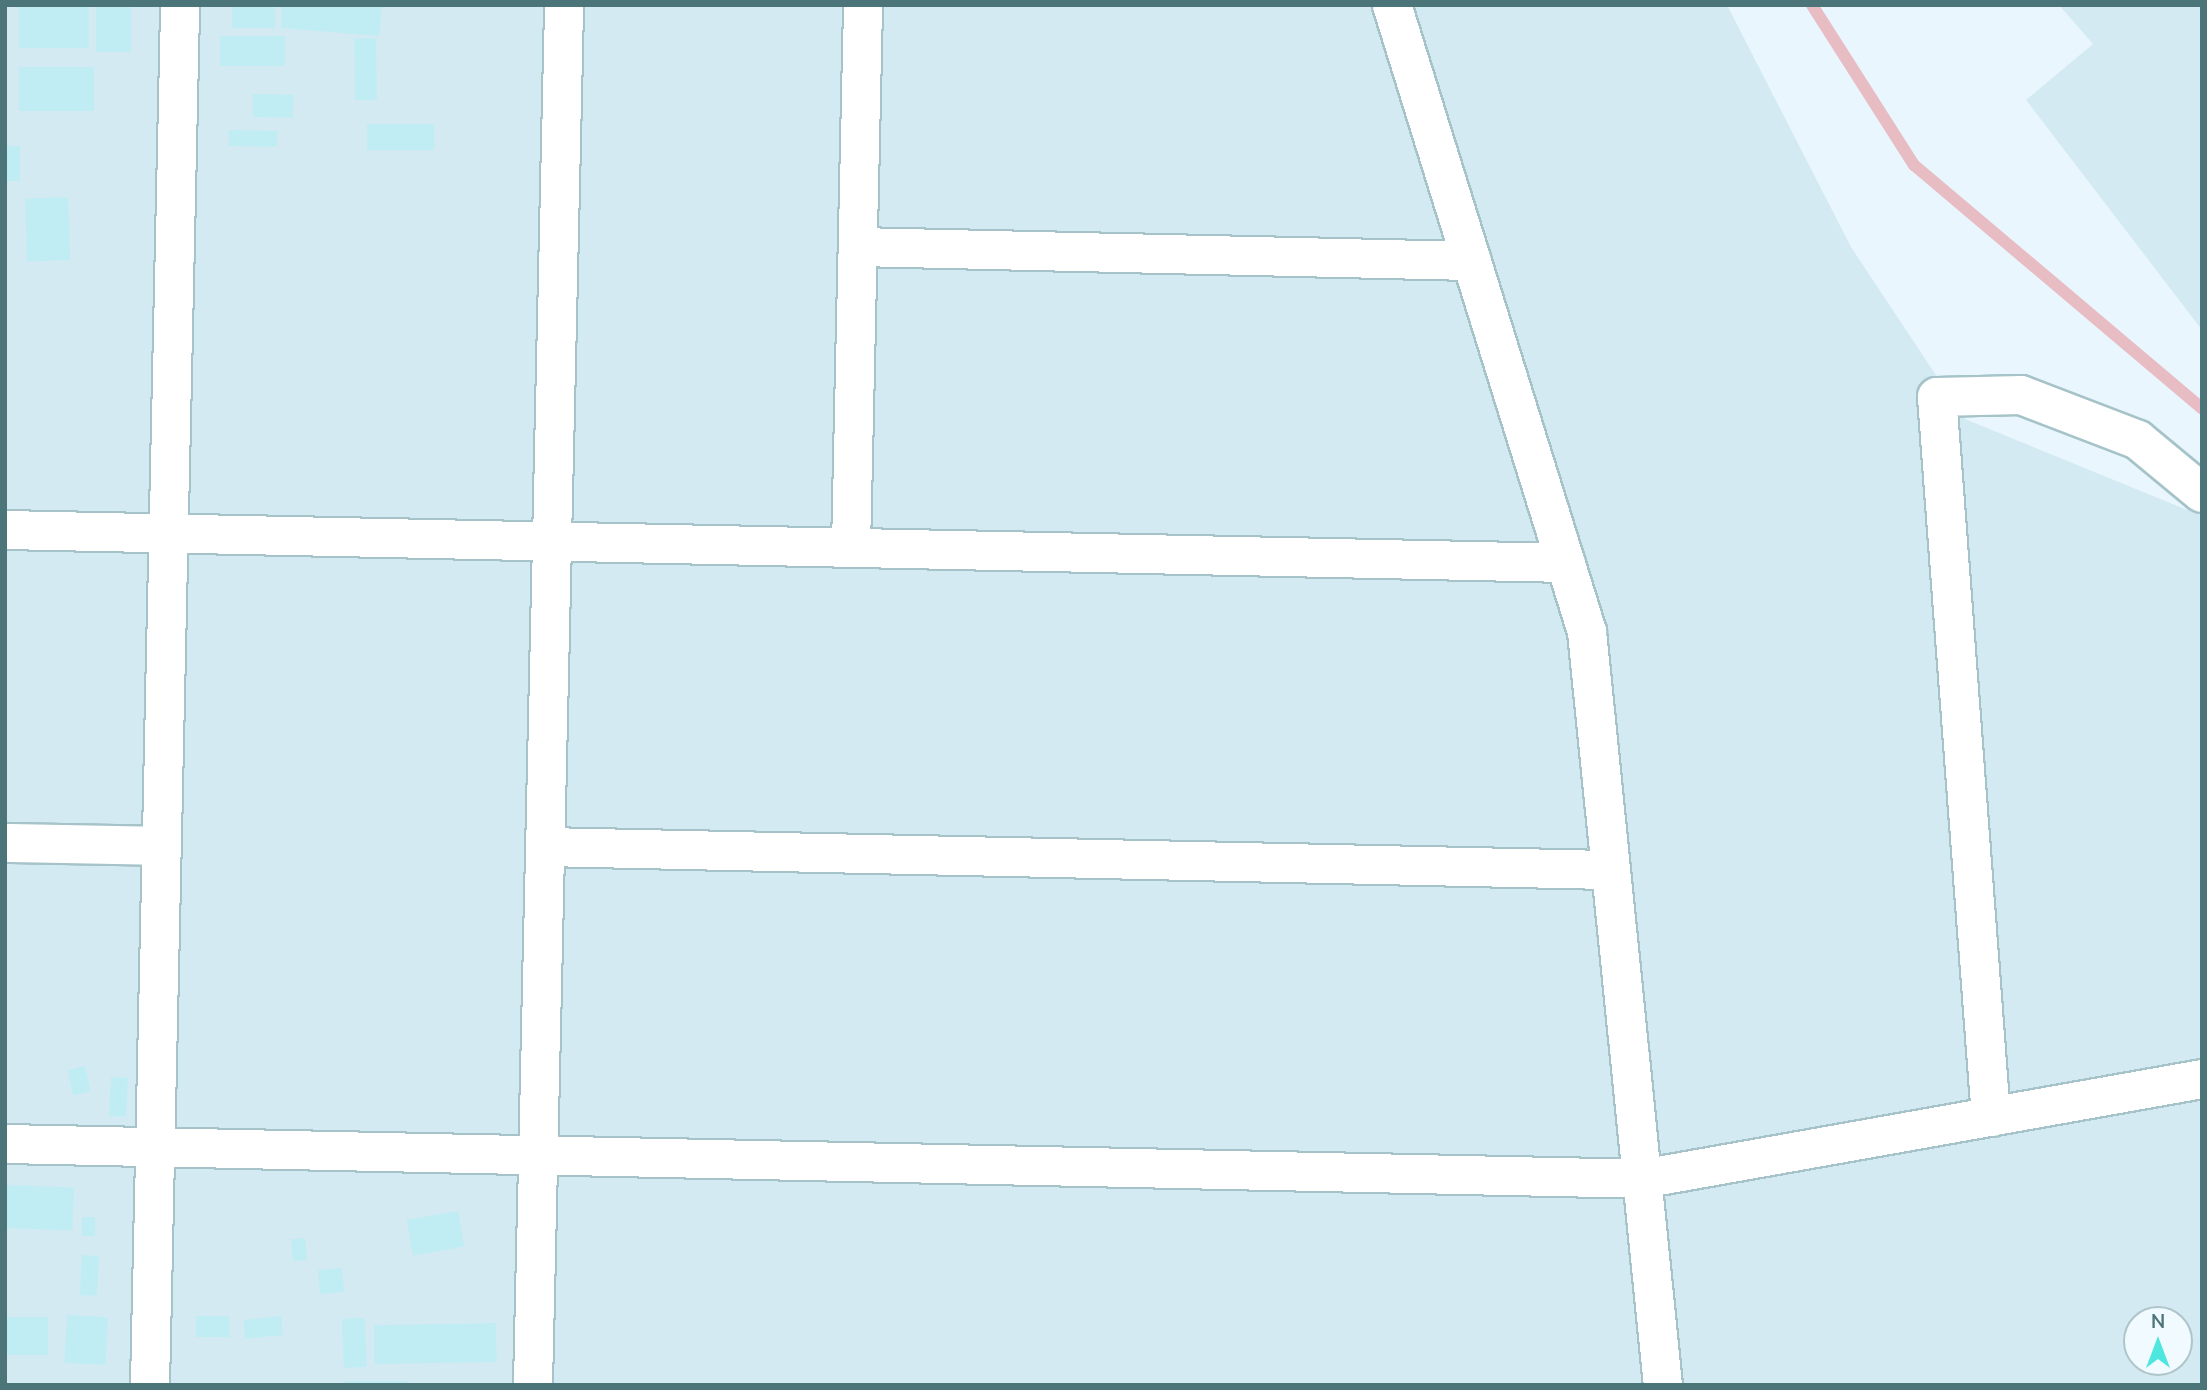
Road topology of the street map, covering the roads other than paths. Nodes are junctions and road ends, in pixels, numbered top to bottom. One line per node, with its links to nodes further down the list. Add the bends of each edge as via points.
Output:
1 (180, 5): 9 (street)
2 (564, 5): 10 (street)
3 (863, 5): 5 (street)
4 (1392, 5): 6 (street)
5 (858, 247): 6 (street); 11 (street)
6 (1472, 261): 12 (street)
7 (2202, 493): 18 (street, via 2138,440 2021,395 1937,397)
8 (5, 530): 9 (street)
9 (169, 534): 10 (street); 14 (street)
10 (552, 542): 11 (street); 15 (street)
11 (851, 548): 12 (street)
12 (1566, 563): 16 (street, via 1587,632)
13 (5, 843): 14 (street)
14 (162, 846): 20 (street)
15 (545, 847): 16 (street); 21 (street)
16 (1611, 870): 22 (street)
17 (2202, 1079): 18 (street)
18 (1991, 1117): 22 (street)
19 (5, 1144): 20 (street)
20 (155, 1147): 21 (street); 23 (street)
21 (538, 1156): 22 (street); 24 (street)
22 (1642, 1179): 25 (street)
23 (150, 1385)
24 (533, 1385)
25 (1663, 1385)

